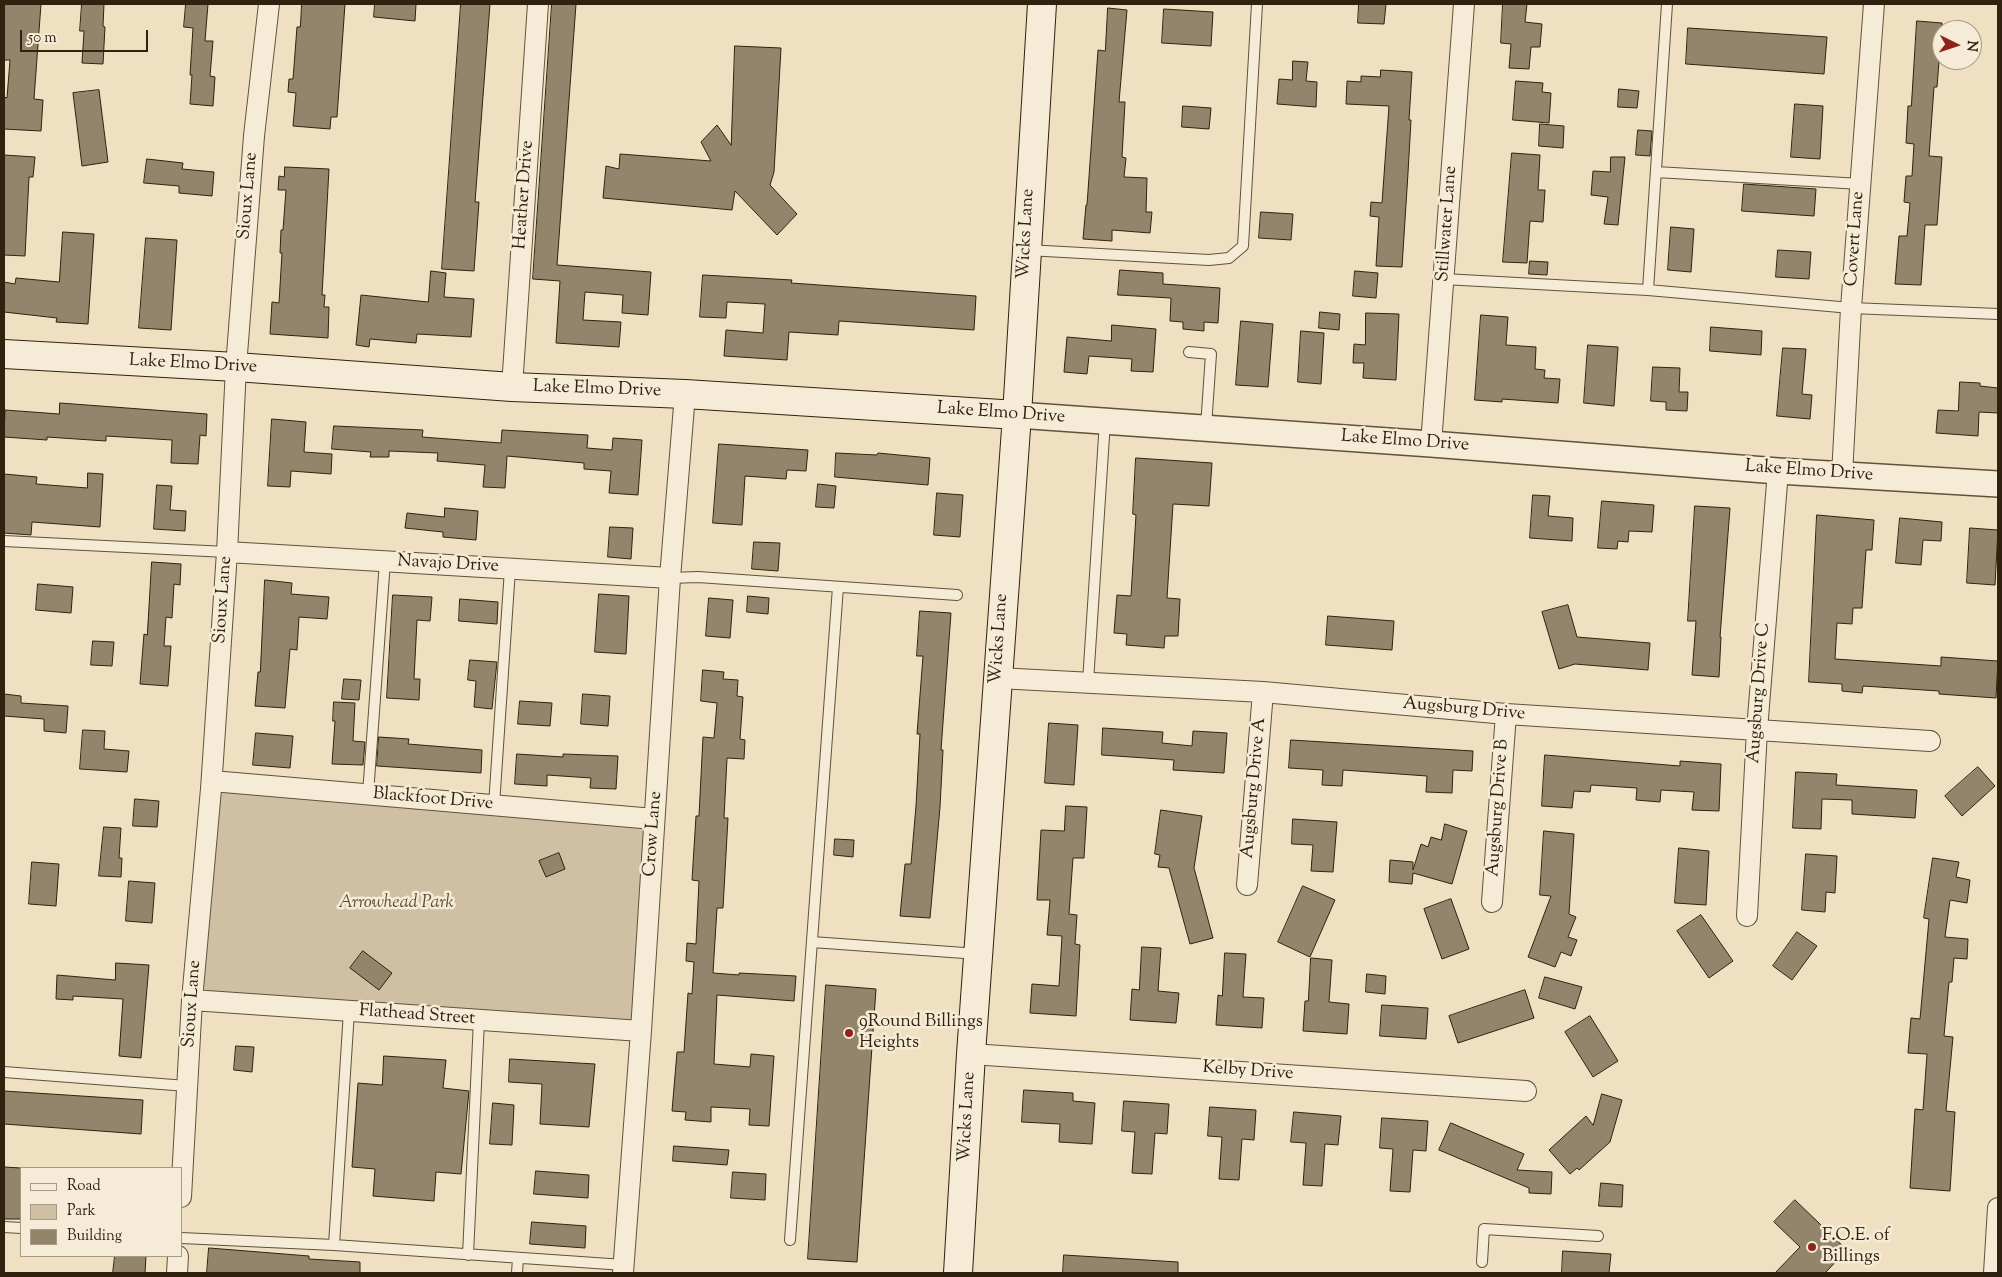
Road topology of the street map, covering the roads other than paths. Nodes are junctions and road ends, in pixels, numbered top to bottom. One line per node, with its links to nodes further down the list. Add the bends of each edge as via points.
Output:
1 (269, 4): 17 (street, Sioux Lane, via 254,136)
2 (538, 4): 18 (street, Heather Drive)
3 (1042, 4): 10 (main road, Wicks Lane)
4 (1257, 4): 10 (lane, via 1243,246 1229,258 1209,260)
5 (1464, 4): 11 (street, Stillwater Lane)
6 (1667, 4): 8 (lane)
7 (1874, 4): 9 (street, Covert Lane)
8 (1656, 172): 9 (lane); 12 (lane)
9 (1861, 184): 13 (street, Covert Lane)
10 (1026, 250): 20 (main road, Wicks Lane)
11 (1443, 279): 12 (lane); 23 (street, Stillwater Lane)
12 (1648, 290): 13 (lane)
13 (1851, 308): 14 (lane); 25 (street, Covert Lane)
14 (1998, 314)
15 (1189, 352): 22 (lane, via 1211,354)
16 (4, 354): 17 (main road, Lake Elmo Drive)
17 (236, 367): 18 (main road, Lake Elmo Drive); 28 (street, Sioux Lane)
18 (512, 387): 19 (main road, Lake Elmo Drive)
19 (685, 394): 20 (main road, Lake Elmo Drive); 31 (street, Crow Lane)
20 (1017, 415): 21 (street, Lake Elmo Drive); 34 (main road, Wicks Lane)
21 (1105, 422): 22 (street, Lake Elmo Drive); 35 (lane)
22 (1206, 428): 23 (street, Lake Elmo Drive)
23 (1431, 444): 24 (street, Lake Elmo Drive)
24 (1778, 471): 25 (street, Lake Elmo Drive); 38 (street, Augsburg Drive C)
25 (1842, 475): 26 (street, Lake Elmo Drive)
26 (1998, 484)
27 (4, 541): 28 (lane)
28 (227, 552): 29 (street, Navajo Drive); 40 (street, Sioux Lane)
29 (385, 561): 30 (street, Navajo Drive); 41 (lane)
30 (510, 568): 31 (street, Navajo Drive); 42 (lane)
31 (670, 578): 32 (lane); 43 (street, Crow Lane)
32 (838, 587): 33 (lane); 47 (lane)
33 (957, 595)
34 (998, 678): 35 (street, Augsburg Drive); 48 (main road, Wicks Lane)
35 (1088, 682): 36 (street, Augsburg Drive)
36 (1263, 692): 37 (street, Augsburg Drive); 44 (street, Augsburg Drive A)
37 (1506, 714): 38 (street, Augsburg Drive); 45 (street, Augsburg Drive B)
38 (1757, 730): 39 (street, Augsburg Drive); 46 (street, Augsburg Drive C)
39 (1930, 741)
40 (212, 781): 41 (street, Blackfoot Drive); 49 (street, Sioux Lane)
41 (368, 794): 42 (street, Blackfoot Drive)
42 (494, 805): 43 (street, Blackfoot Drive)
43 (654, 819): 52 (street, Crow Lane)
44 (1247, 885)
45 (1492, 902)
46 (1747, 916)
47 (812, 942): 48 (lane); 63 (lane)
48 (979, 954): 53 (main road, Wicks Lane)
49 (192, 1000): 50 (street, Flathead Street); 55 (street, Sioux Lane)
50 (349, 1011): 51 (street, Flathead Street); 64 (lane)
51 (479, 1020): 52 (street, Flathead Street); 65 (lane)
52 (641, 1031): 69 (street, Crow Lane)
53 (971, 1054): 56 (street, Kelby Drive); 72 (main road, Wicks Lane)
54 (4, 1072): 55 (lane)
55 (187, 1086): 57 (street, Sioux Lane)
56 (1526, 1090)
57 (182, 1178)
58 (1998, 1208): 73 (street)
59 (4, 1227): 60 (lane)
60 (20, 1228)
61 (1598, 1236): 68 (lane, via 1484,1229)
62 (182, 1238): 64 (lane)
63 (790, 1240)
64 (334, 1245): 65 (lane)
65 (468, 1254): 67 (lane)
66 (178, 1257): 70 (street)
67 (518, 1258): 69 (lane); 71 (lane)
68 (1482, 1262)
69 (624, 1269)
70 (177, 1273)
71 (517, 1273)
72 (958, 1273)
73 (1994, 1273)

